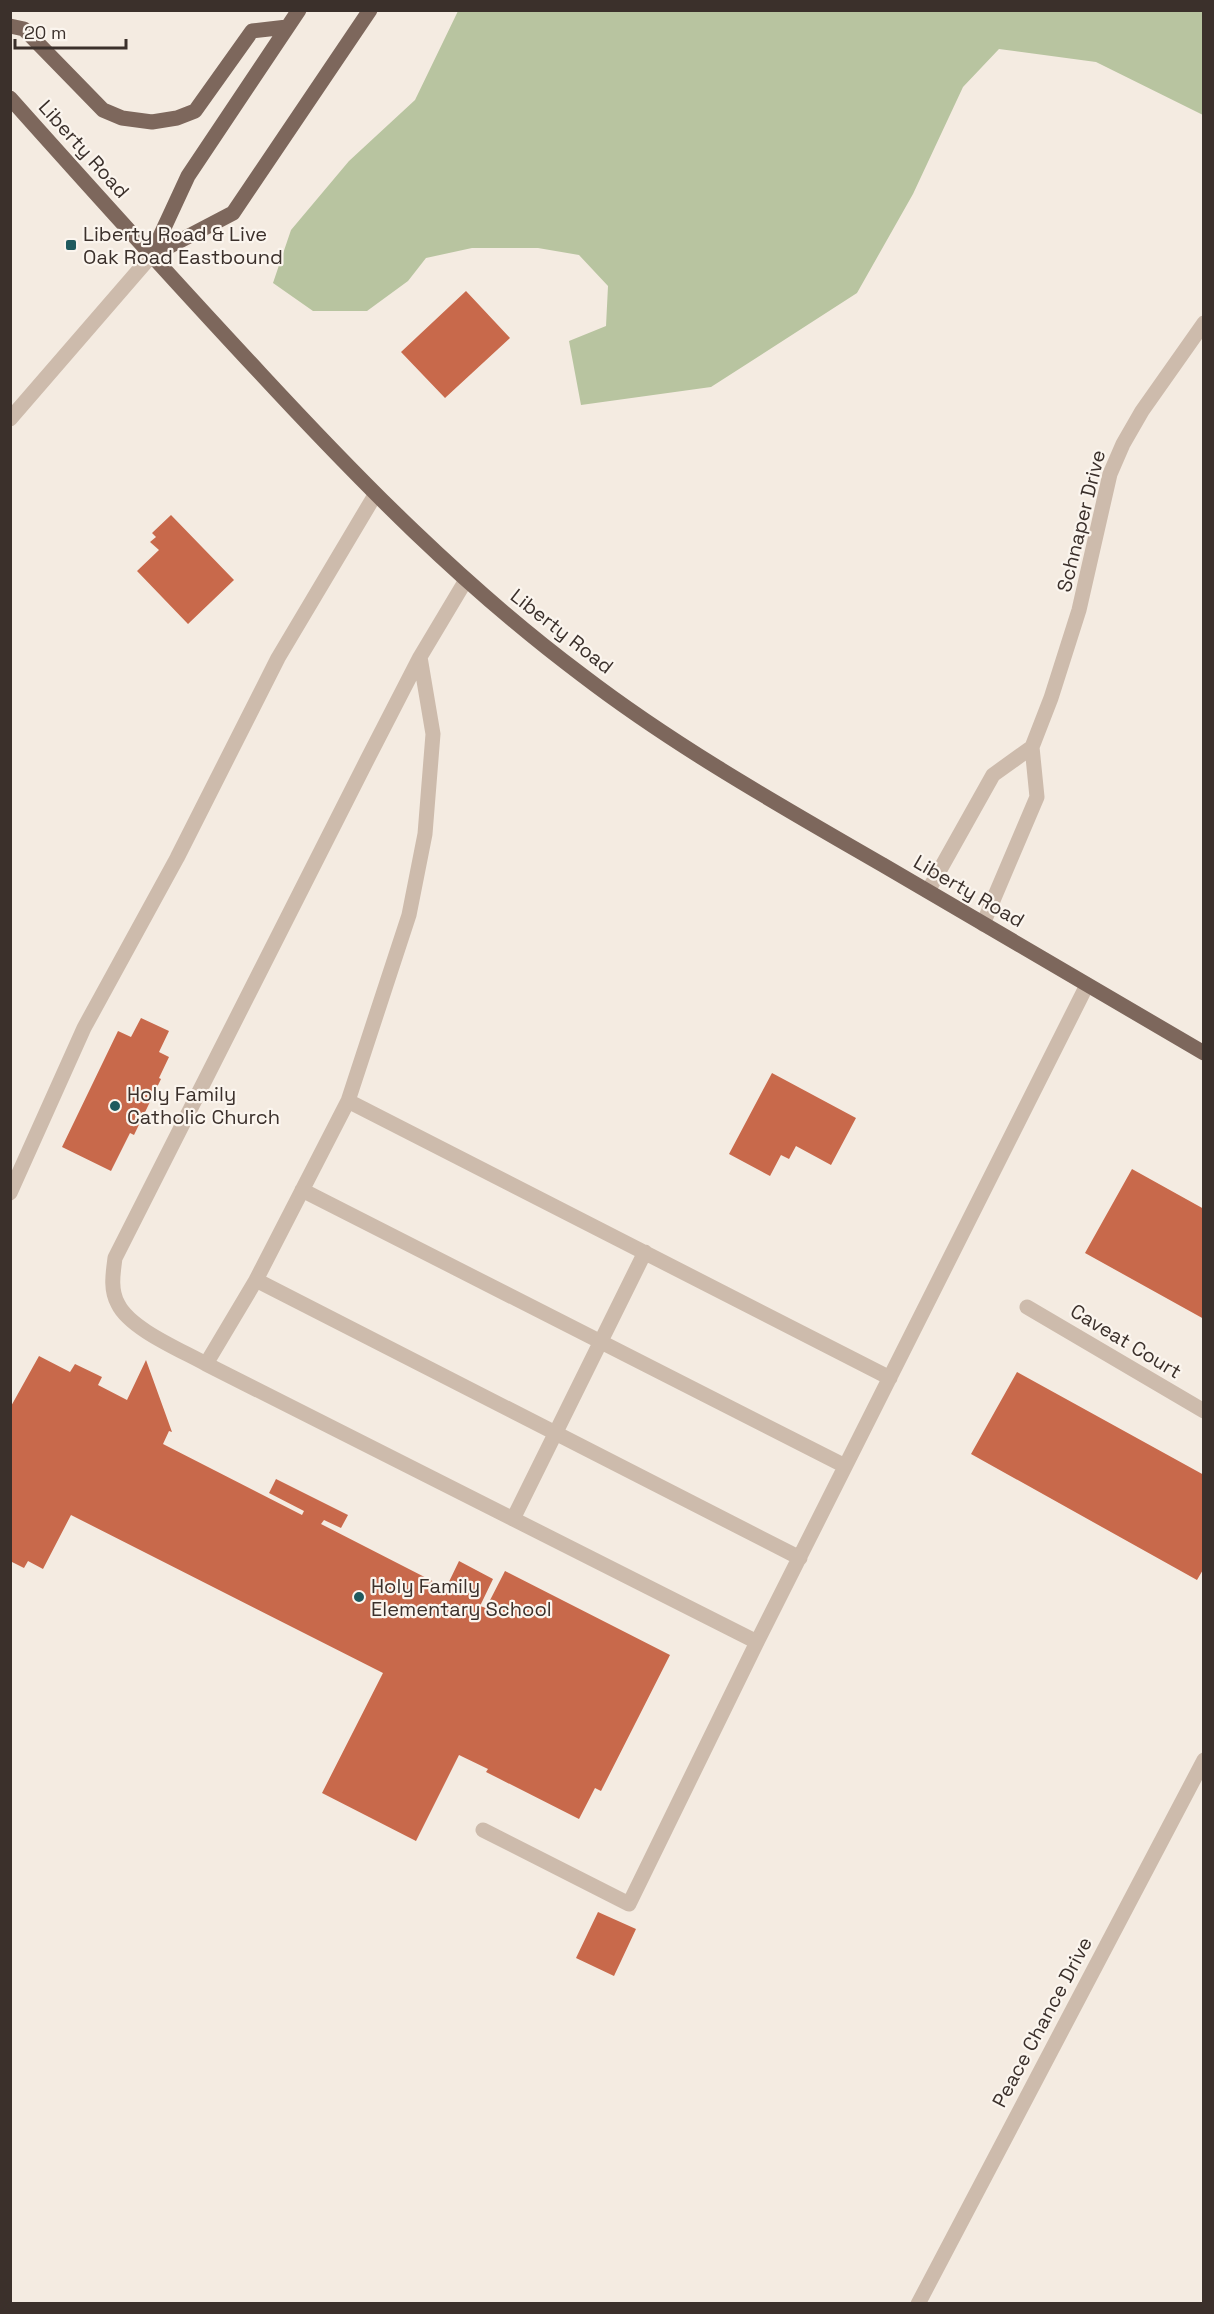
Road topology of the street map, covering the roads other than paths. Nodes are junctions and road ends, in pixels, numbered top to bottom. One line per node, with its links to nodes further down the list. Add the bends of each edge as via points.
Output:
1 (299, 10): 4 (main road)
2 (370, 10): 6 (main road, via 232,213)
3 (10, 26): 4 (main road, via 24,29 103,110 122,118 152,122 195,111 252,31)
4 (287, 27): 6 (main road, via 188,176)
5 (10, 98): 6 (main road, Liberty Road)
6 (151, 256): 8 (street); 9 (main road, Liberty Road)
7 (1203, 323): 12 (street, Schnaper Drive, via 1142,411 1110,474 1077,621)
8 (10, 419)
9 (375, 495): 10 (main road, Liberty Road); 19 (street, via 278,658 177,858 84,1028)
10 (466, 580): 11 (street); 13 (main road, Liberty Road, via 583,676 643,718 767,798)
11 (420, 657): 17 (street, via 433,734 424,834 409,915); 24 (street, via 115,1258 112,1282 117,1304 130,1322)
12 (1032, 747): 13 (street, via 993,775); 14 (street, Schnaper Drive, via 1037,797)
13 (928, 891): 14 (main road, Liberty Road)
14 (982, 924): 15 (main road, Liberty Road)
15 (1087, 985): 16 (main road, Liberty Road); 25 (street)
16 (1203, 1053)
17 (348, 1101): 18 (street); 20 (street)
18 (302, 1190): 21 (street); 23 (street)
19 (10, 1193)
20 (645, 1252): 23 (street); 25 (street)
21 (256, 1280): 24 (street); 27 (street)
22 (1027, 1307): 26 (street, Caveat Court)
23 (600, 1341): 27 (street); 28 (street)
24 (206, 1364): 29 (street)
25 (890, 1378): 28 (street)
26 (1203, 1411)
27 (555, 1433): 29 (street); 30 (street)
28 (845, 1466): 30 (street)
29 (513, 1519): 31 (street)
30 (800, 1558): 31 (street)
31 (757, 1642): 33 (street, via 629,1904)
32 (1203, 1760): 34 (street, Peace Chance Drive)
33 (483, 1830)
34 (918, 2304)

